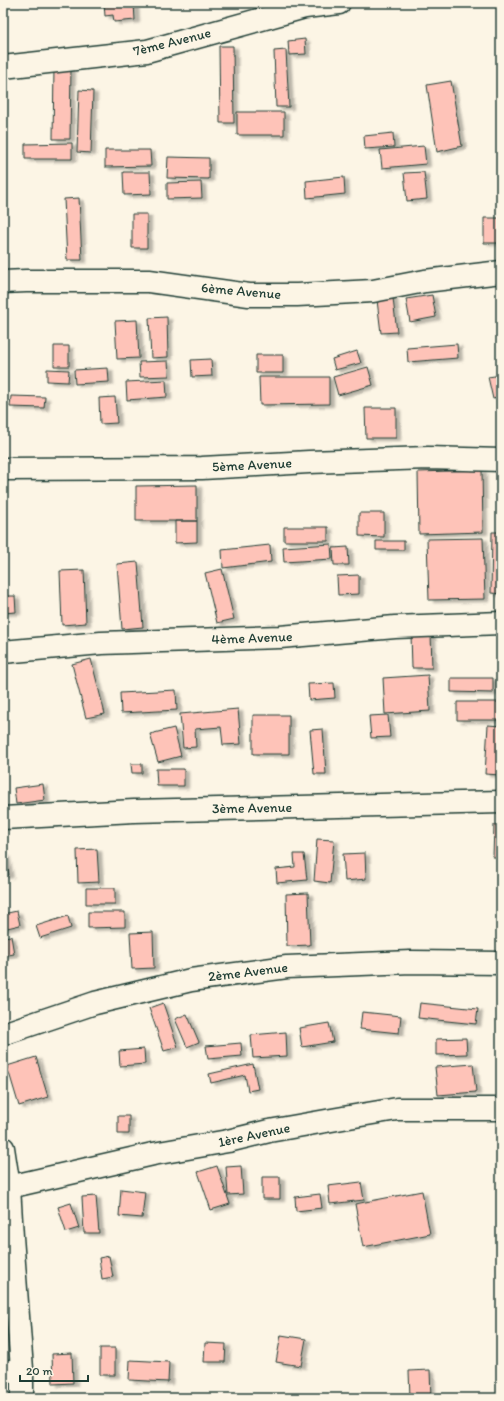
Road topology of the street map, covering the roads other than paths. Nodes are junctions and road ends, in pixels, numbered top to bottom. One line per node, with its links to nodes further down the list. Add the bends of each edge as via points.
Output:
1 (339, 3): 2 (street, 7ème Avenue, via 305,7 147,51)
2 (3, 68)
3 (501, 272): 4 (street, 6ème Avenue, via 373,290 297,295 249,295 149,282)
4 (3, 282)
5 (501, 460): 6 (street, 5ème Avenue, via 428,458 202,468)
6 (3, 469)
7 (501, 623): 8 (street, 4ème Avenue, via 395,627 280,637 101,643)
8 (3, 652)
9 (501, 802): 10 (street, 3ème Avenue, via 134,811)
10 (3, 818)
11 (501, 963): 12 (street, 2ème Avenue, via 411,962 287,967 190,980 95,1003)
12 (3, 1034)
13 (501, 1109): 15 (street, 1ère Avenue, via 397,1109 153,1154)
14 (3, 1148): 15 (street)
15 (9, 1187): 16 (street)
16 (13, 1370): 17 (street)
17 (22, 1398)

